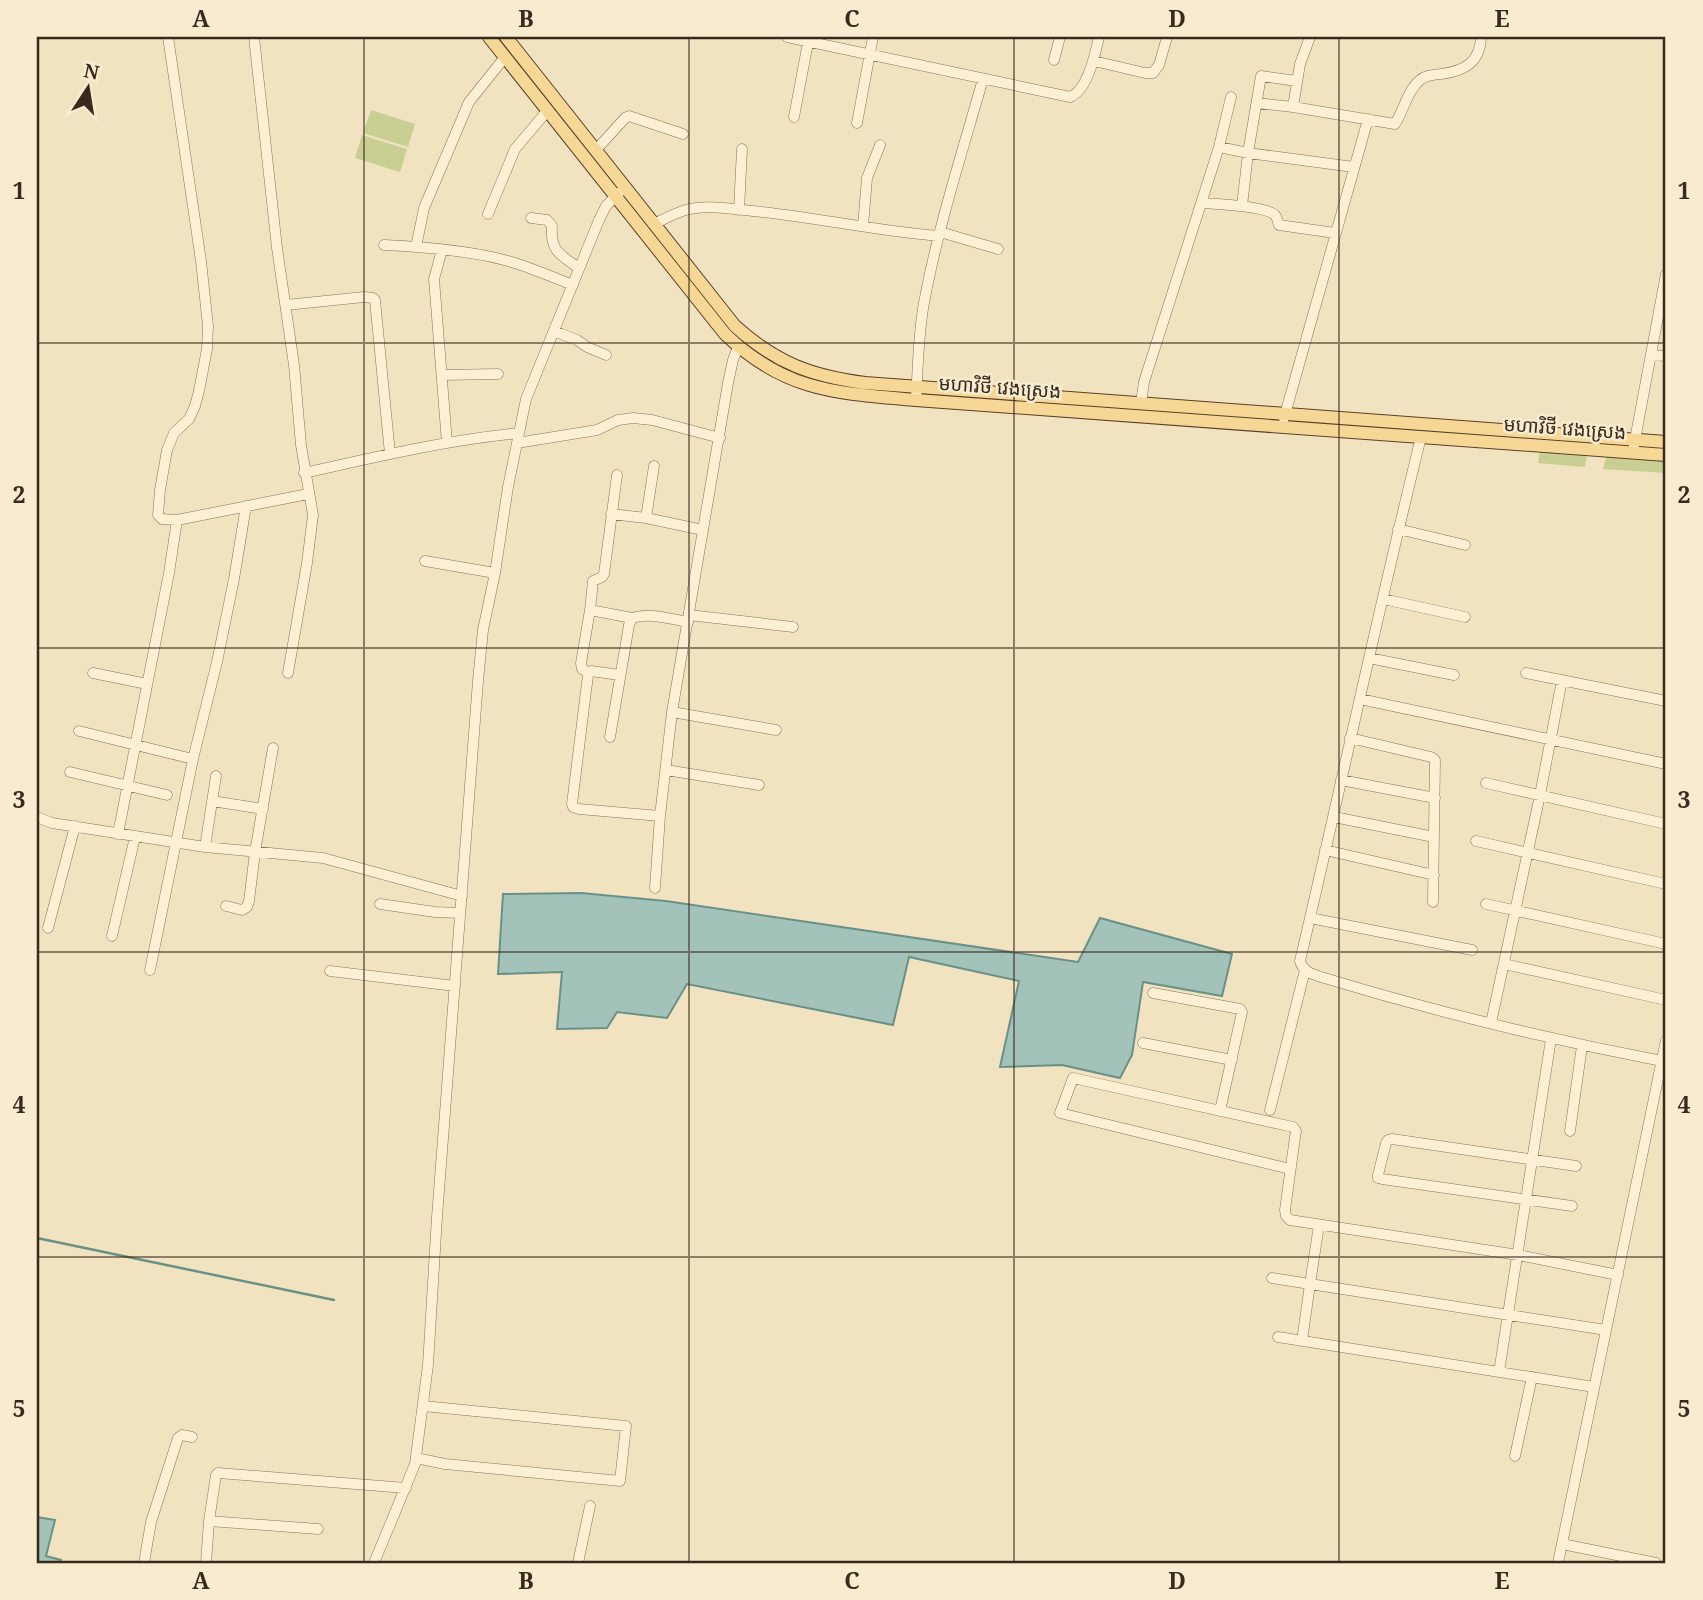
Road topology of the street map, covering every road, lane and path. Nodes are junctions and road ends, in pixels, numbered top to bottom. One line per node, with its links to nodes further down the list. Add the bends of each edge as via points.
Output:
1 (168, 37): 78 (street, via 208,327 199,391 189,419 174,433 167,450 160,490 158,515)
2 (254, 37): 51 (street)
3 (489, 37): 14 (main road, មហាវិថី វេងស្រេង)
4 (506, 37): 30 (main road, មហាវិថី វេងស្រេង)
5 (787, 37): 12 (street)
6 (873, 37): 13 (street)
7 (1060, 37): 15 (street)
8 (1099, 37): 16 (street)
9 (1167, 37): 16 (street, via 1153,73)
10 (1310, 37): 18 (street)
11 (1481, 37): 24 (street, via 1476,57 1460,71 1420,79 1395,124)
12 (809, 39): 13 (street); 23 (street)
13 (869, 55): 17 (street); 25 (street)
14 (505, 57): 22 (main road, មហាវិថី វេងស្រេង); 44 (street, via 468,102 424,208)
15 (1054, 60)
16 (1094, 61): 17 (street, via 1079,91 1070,97)
17 (983, 79): 42 (street)
18 (1297, 81): 20 (street, via 1261,76); 21 (street)
19 (1231, 97): 28 (street)
20 (1257, 103): 21 (street); 31 (street)
21 (1293, 107): 24 (street)
22 (548, 110): 33 (main road, មហាវិថី វេងស្រេង); 37 (street, via 514,149)
23 (794, 117)
24 (1368, 118): 32 (street)
25 (857, 122)
26 (683, 134): 30 (street, via 629,116)
27 (880, 145): 40 (street, via 867,178)
28 (1219, 148): 31 (street); 34 (street)
29 (742, 149): 36 (street)
30 (596, 150): 33 (main road, មហាវិថី វេងស្រេង)
31 (1248, 153): 32 (street); 35 (street)
32 (1354, 167): 41 (street)
33 (621, 192): 39 (main road, មហាវិថី វេងស្រេង); 47 (street, via 606,206); 53 (main road, មហាវិថី វេងស្រេង)
34 (1201, 203): 35 (street); 60 (street)
35 (1242, 206): 41 (street, via 1275,214 1279,225)
36 (738, 210): 39 (street, via 690,209); 40 (street)
37 (488, 214)
38 (531, 218): 47 (street, via 547,220 555,247)
39 (654, 224): 59 (main road, មហាវិថី វេងស្រេង, via 735,326 769,353 835,379)
40 (863, 226): 42 (street)
41 (1335, 233): 61 (street)
42 (939, 234): 45 (street); 59 (street, via 924,305)
43 (384, 245): 44 (street)
44 (416, 247): 46 (street)
45 (998, 249)
46 (442, 250): 49 (street, via 515,263); 58 (street, via 434,279)
47 (579, 268): 49 (street)
48 (1666, 274): 50 (street)
49 (573, 285): 52 (street)
50 (1665, 287): 55 (street)
51 (286, 305): 69 (street, via 375,300); 72 (street)
52 (554, 331): 54 (street); 64 (street, via 526,400)
53 (738, 347): 59 (main road, មហាវិថី វេងស្រេង, via 786,378 813,387 852,395); 65 (street)
54 (606, 355)
55 (1651, 355): 56 (street); 68 (street)
56 (1666, 356)
57 (498, 374): 58 (street)
58 (442, 375): 67 (street)
59 (916, 394): 60 (main road, មហាវិថី វេងស្រេង); 61 (main road, មហាវិថី វេងស្រេង)
60 (1141, 403): 61 (main road, មហាវិថី វេងស្រេង)
61 (1284, 420): 62 (main road, មហាវិថី វេងស្រេង); 63 (main road, មហាវិថី វេងស្រេង)
62 (1499, 436): 63 (main road, មហាវិថី វេងស្រេង); 68 (main road, មហាវិថី វេងស្រេង)
63 (1421, 437): 79 (street)
64 (518, 438): 65 (street, via 597,430 633,418); 67 (street); 83 (street)
65 (720, 438): 80 (street)
66 (1666, 442): 68 (main road, មហាវិថី វេងស្រេង)
67 (447, 443): 69 (street)
68 (1634, 446): 70 (main road, មហាវិថី វេងស្រេង)
69 (390, 454): 72 (street)
70 (1666, 454)
71 (654, 466): 77 (street)
72 (304, 473): 74 (street)
73 (617, 475): 76 (street)
74 (308, 494): 75 (street); 92 (street, via 313,515)
75 (246, 506): 78 (street); 109 (street, via 217,662)
76 (611, 514): 77 (street); 85 (street, via 604,574 593,581)
77 (646, 518): 80 (street)
78 (177, 520): 98 (street)
79 (1398, 529): 81 (street); 84 (street)
80 (703, 530): 88 (street)
81 (1465, 545)
82 (425, 561): 83 (street)
83 (495, 573): 140 (street, via 482,640)
84 (1382, 599): 87 (street); 90 (street)
85 (590, 610): 86 (street); 93 (street, via 581,663)
86 (632, 618): 88 (street); 95 (street)
87 (1465, 618)
88 (688, 619): 89 (street); 101 (street)
89 (793, 627)
90 (1369, 659): 96 (street); 99 (street)
91 (93, 673): 98 (street)
92 (288, 673)
93 (589, 673): 95 (street); 123 (street, via 573,807)
94 (1527, 673): 97 (street)
95 (620, 675): 104 (street)
96 (1454, 675)
97 (1562, 680): 100 (street); 106 (street)
98 (147, 684): 107 (street)
99 (1360, 699): 105 (street); 106 (street)
100 (1666, 702)
101 (672, 712): 102 (street); 111 (street)
102 (776, 730)
103 (79, 731): 107 (street)
104 (610, 737)
105 (1350, 738): 114 (street); 120 (street, via 1436,760)
106 (1552, 739): 110 (street); 119 (street)
107 (135, 745): 109 (street); 117 (street)
108 (273, 748): 122 (street)
109 (193, 759): 132 (street)
110 (1666, 764)
111 (666, 770): 116 (street); 123 (street)
112 (70, 772): 117 (street)
113 (216, 776): 121 (street)
114 (1341, 780): 120 (street); 125 (street)
115 (1486, 783): 119 (street)
116 (759, 785)
117 (127, 786): 118 (street); 128 (street)
118 (167, 795)
119 (1540, 796): 126 (street); 136 (street)
120 (1435, 799): 130 (street)
121 (212, 801): 122 (street); 133 (street)
122 (262, 808): 135 (street)
123 (660, 816): 139 (street)
124 (37, 817): 127 (street)
125 (1334, 817): 130 (street); 134 (street)
126 (1666, 824)
127 (75, 826): 128 (street); 148 (street)
128 (118, 834): 129 (street)
129 (135, 837): 132 (street); 149 (street)
130 (1434, 837): 137 (street)
131 (1476, 841): 136 (street)
132 (176, 843): 133 (street); 153 (street)
133 (205, 847): 135 (street)
134 (1325, 850): 137 (street); 147 (street)
135 (255, 852): 140 (street, via 323,858); 144 (street, via 247,907)
136 (1528, 853): 138 (street); 145 (street)
137 (1434, 875): 141 (street)
138 (1666, 884)
139 (655, 888)
140 (461, 897): 146 (street)
141 (1433, 902)
142 (380, 904): 146 (street)
143 (1486, 904): 145 (street)
144 (226, 906)
145 (1516, 911): 150 (street); 152 (street)
146 (460, 913): 156 (street)
147 (1311, 918): 151 (street); 154 (street, via 1300,961)
148 (48, 928)
149 (112, 936)
150 (1666, 944)
151 (1472, 950)
152 (1504, 964): 158 (street); 159 (street)
153 (150, 970)
154 (1305, 970): 159 (street); 166 (street)
155 (330, 971): 156 (street)
156 (455, 986): 186 (street)
157 (1153, 993): 164 (street, via 1240,1009)
158 (1666, 1000)
159 (1490, 1023): 160 (street)
160 (1551, 1039): 163 (street); 169 (street)
161 (1666, 1040): 165 (street)
162 (1143, 1043): 164 (street)
163 (1582, 1046): 165 (street); 168 (street)
164 (1232, 1060): 167 (street)
165 (1662, 1062): 176 (street)
166 (1270, 1110)
167 (1220, 1111): 171 (street, via 1293,1127); 171 (street, via 1073,1078 1060,1112)
168 (1570, 1131)
169 (1534, 1160): 170 (street); 172 (street); 172 (street, via 1392,1139 1386,1143 1378,1175)
170 (1576, 1166)
171 (1290, 1170): 174 (street, via 1286,1216)
172 (1527, 1199): 173 (street); 175 (street)
173 (1572, 1206)
174 (1319, 1225): 175 (street); 178 (street)
175 (1518, 1255): 176 (street); 179 (street)
176 (1618, 1275): 180 (street)
177 (1272, 1279): 178 (street)
178 (1310, 1284): 179 (street); 182 (street)
179 (1509, 1314): 180 (street); 183 (street)
180 (1606, 1330): 185 (street)
181 (1278, 1337): 182 (street)
182 (1302, 1341): 183 (street)
183 (1499, 1372): 184 (street)
184 (1532, 1377): 185 (street); 188 (street)
185 (1594, 1387): 194 (street)
186 (423, 1406): 189 (street); 189 (street, via 626,1426 620,1481)
187 (192, 1437): 195 (street, via 178,1438 151,1522)
188 (1515, 1456)
189 (416, 1458): 190 (street)
190 (406, 1488): 192 (street, via 218,1473); 197 (street)
191 (590, 1506): 198 (street)
192 (209, 1521): 193 (street); 196 (street)
193 (318, 1529)
194 (1562, 1544): 199 (street); 200 (street)
195 (144, 1563)
196 (206, 1563)
197 (374, 1563)
198 (578, 1563)
199 (1558, 1563)
200 (1656, 1563)

